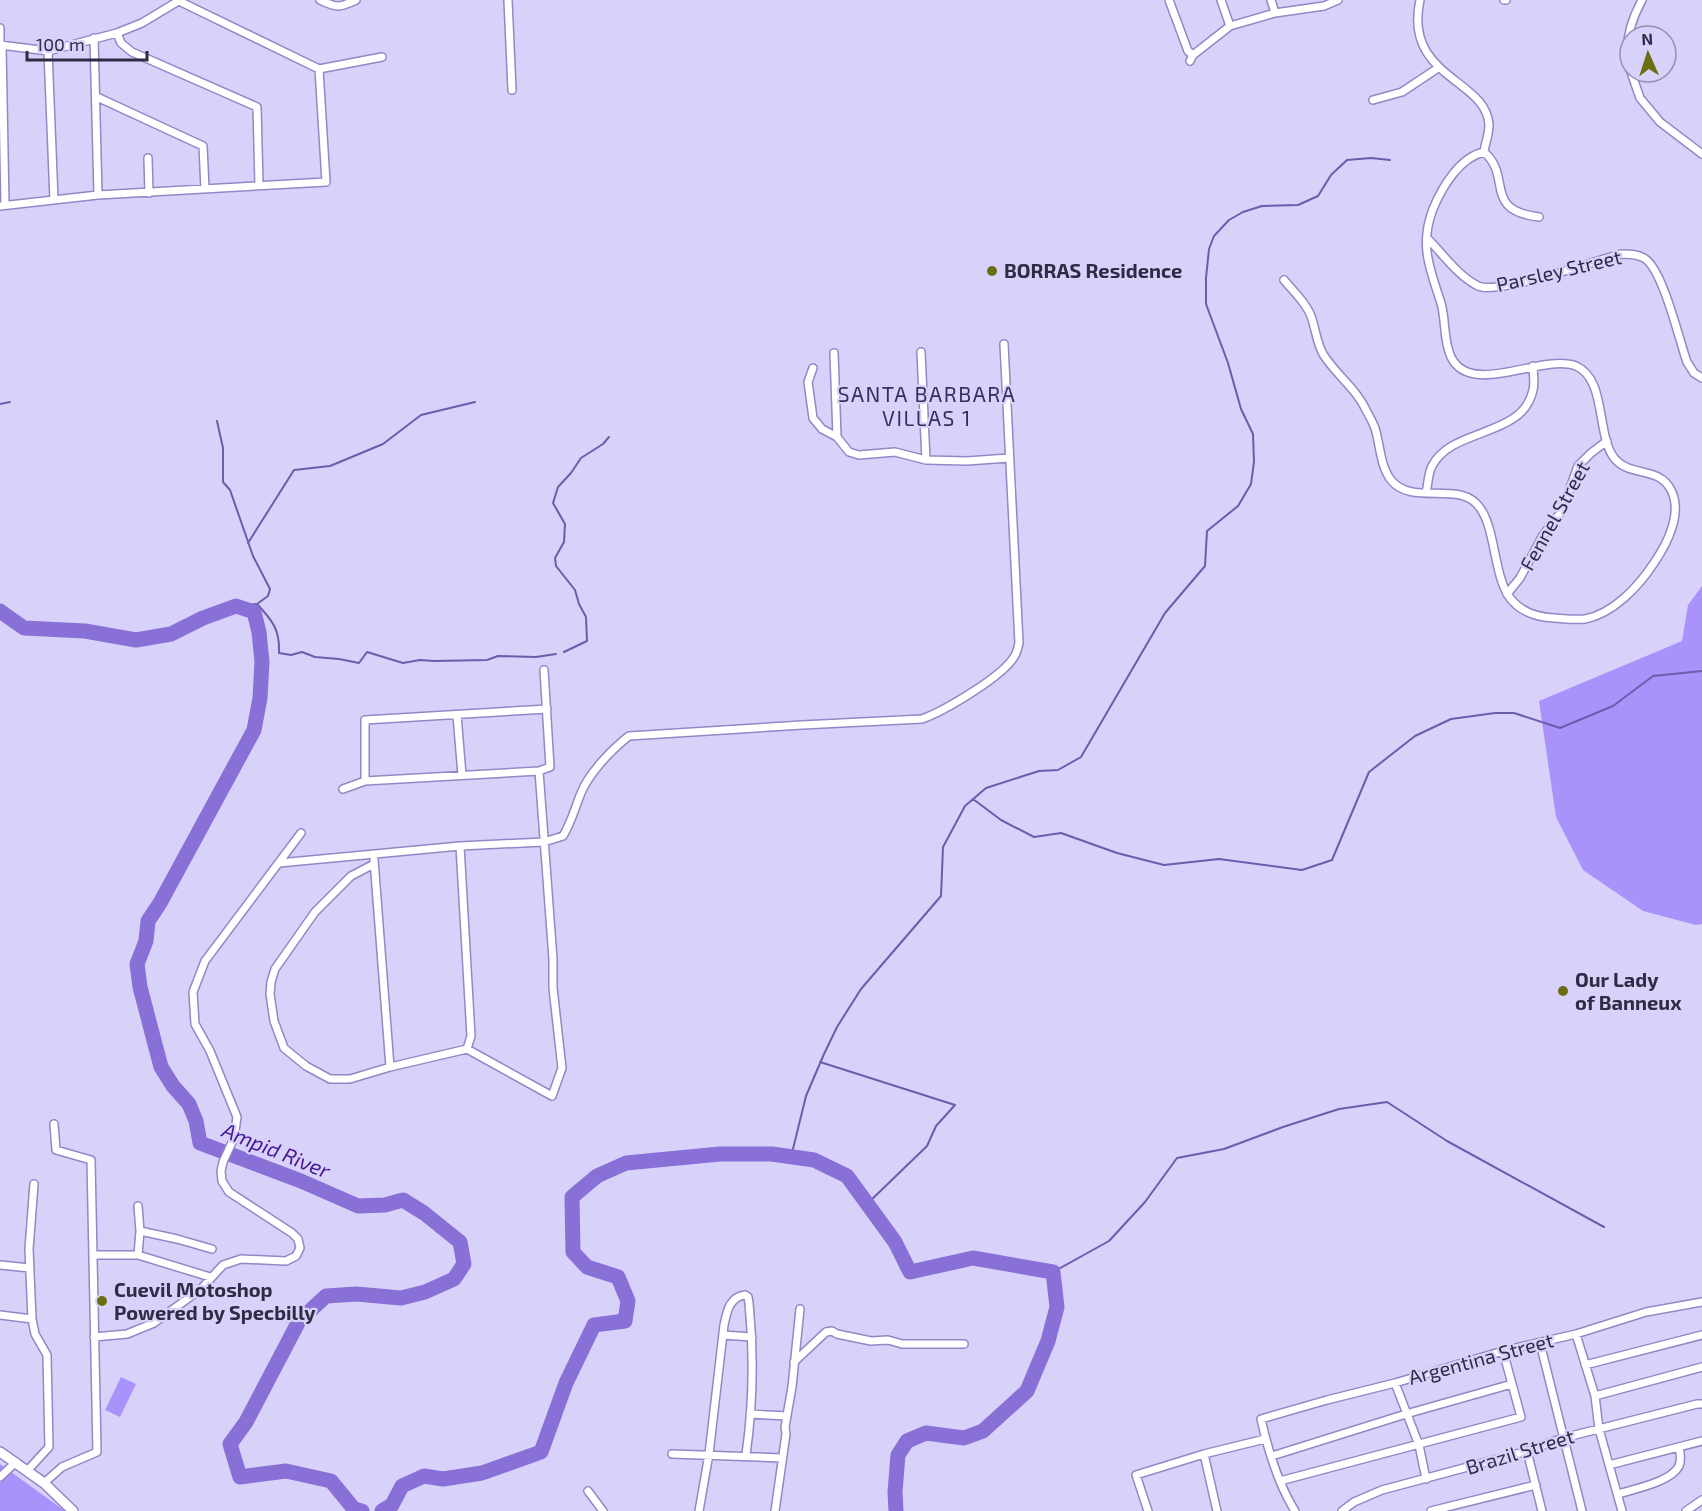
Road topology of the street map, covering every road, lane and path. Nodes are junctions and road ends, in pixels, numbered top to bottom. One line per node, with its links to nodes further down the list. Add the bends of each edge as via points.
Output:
1 (320, 0): 2 (street, via 336,7)
2 (356, 0)
3 (508, 0): 24 (street)
4 (1169, 0): 14 (street, via 1191,58)
5 (1221, 0): 14 (street)
6 (1271, 0): 12 (street)
7 (1338, 0): 11 (street)
8 (1420, 0): 21 (street, via 1418,29 1424,48)
9 (1642, 0): 13 (street)
10 (180, 1): 16 (street); 22 (street)
11 (1323, 3): 12 (street)
12 (1275, 13): 14 (street)
13 (1632, 24)
14 (1230, 27)
15 (0, 28): 18 (street)
16 (117, 33): 17 (street); 31 (street, via 121,43 132,52 257,107)
17 (94, 38): 19 (street); 25 (street)
18 (1, 44): 19 (street); 28 (street)
19 (48, 51): 35 (street)
20 (382, 57): 22 (street)
21 (1438, 68): 26 (street, via 1402,92); 27 (street, via 1482,106 1489,125)
22 (319, 69): 31 (street, via 326,182)
23 (1635, 84): 29 (street, via 1640,98 1659,122)
24 (512, 90)
25 (97, 97): 32 (street, via 203,146); 34 (street)
26 (1373, 100)
27 (1484, 152): 37 (street, via 1492,161 1500,189 1512,210); 38 (street, via 1468,158 1443,189 1433,209)
28 (2, 153): 36 (street)
29 (1702, 154)
30 (148, 158): 33 (street)
31 (259, 185): 32 (street)
32 (205, 189): 33 (street)
33 (149, 192): 34 (street)
34 (98, 195): 35 (street)
35 (54, 200): 36 (street)
36 (3, 205)
37 (1539, 217)
38 (1428, 238): 43 (street, via 1426,256 1443,308 1452,360 1473,374); 45 (street, Parsley Street, via 1464,277 1487,288 1621,254 1645,258 1660,280 1687,362)
39 (1284, 280): 50 (street, via 1312,317 1324,356 1364,405 1392,483 1405,490)
40 (1004, 344): 48 (street)
41 (921, 352): 49 (street)
42 (834, 353): 46 (street)
43 (1533, 366): 47 (street, via 1566,364 1586,372 1596,394); 50 (street, via 1531,398 1518,414 1443,451 1431,466)
44 (813, 368): 46 (street, via 807,382 813,418 822,429)
45 (1702, 378)
46 (837, 436): 49 (street, via 849,452 859,455 895,452)
47 (1607, 441): 51 (street, Fennel Street, via 1578,466 1562,511); 51 (street, via 1615,459 1629,468 1661,477 1675,499 1673,523 1653,566 1616,605 1586,619 1530,614)
48 (1010, 458): 49 (street); 60 (street, via 1019,643 1015,656 1000,673 935,715 922,719 629,736 612,749 582,790 563,836)
49 (926, 460)
50 (1426, 493): 51 (street, via 1462,496 1480,507)
51 (1507, 594)
52 (544, 670): 53 (street)
53 (547, 709): 54 (street); 55 (street, via 550,767)
54 (457, 715): 56 (street); 57 (street, via 366,720)
55 (539, 771): 56 (street); 60 (street)
56 (462, 775): 57 (street)
57 (365, 781): 58 (street)
58 (343, 789)
59 (301, 834): 63 (street)
60 (544, 842): 61 (street); 65 (street, via 562,1068 552,1096)
61 (460, 846): 62 (street); 65 (street, via 471,1036)
62 (372, 853): 63 (street); 64 (street)
63 (279, 863): 76 (street, via 205,961 193,992 195,1024 237,1117 234,1138 223,1162 222,1181 229,1192 292,1233 300,1248 296,1256 286,1261 241,1259 223,1265)
64 (374, 864): 66 (street); 66 (street, via 351,876 315,912 275,969 270,994 284,1048 306,1066 330,1079 350,1079)
65 (467, 1049): 66 (street)
66 (390, 1067)
67 (54, 1124): 72 (street, via 56,1150 91,1160)
68 (34, 1184): 75 (street)
69 (138, 1206): 70 (street)
70 (140, 1231): 71 (street); 73 (street)
71 (212, 1249)
72 (93, 1255): 73 (street); 84 (street)
73 (138, 1255): 76 (street)
74 (0, 1265): 75 (street)
75 (30, 1268): 80 (street)
76 (210, 1277): 84 (street, via 201,1289 154,1323 127,1334)
77 (1702, 1302): 81 (street, Argentina Street, via 1646,1312)
78 (800, 1309): 89 (street)
79 (0, 1315): 80 (street)
80 (32, 1319): 115 (street, via 47,1355 50,1447)
81 (1576, 1334): 86 (street, Argentina Street); 90 (street)
82 (723, 1335): 85 (street); 85 (street, via 728,1308 736,1297 745,1295); 108 (street)
83 (1702, 1335): 90 (street)
84 (94, 1337): 119 (street, via 97,1452 62,1467)
85 (752, 1337): 96 (street)
86 (1540, 1343): 88 (street, Argentina Street); 100 (street)
87 (964, 1344): 89 (street, via 871,1341 832,1331 826,1332)
88 (1503, 1351): 92 (street, Argentina Street); 93 (street)
89 (794, 1362): 98 (street)
90 (1585, 1365): 94 (street)
91 (1702, 1367): 94 (street)
92 (1395, 1383): 97 (street); 101 (street, Argentina Street, via 1261,1419)
93 (1512, 1384): 97 (street); 103 (street, via 1521,1417)
94 (1595, 1396): 99 (street)
95 (1702, 1404): 99 (street, Brazil Street)
96 (750, 1414): 98 (street); 110 (street)
97 (1406, 1414): 103 (street); 111 (street)
98 (787, 1416): 112 (street)
99 (1599, 1429): 100 (street, Brazil Street); 114 (street)
100 (1563, 1438): 105 (street, Brazil Street); 134 (street)
101 (1266, 1439): 109 (street); 111 (street)
102 (1702, 1441): 104 (street)
103 (1419, 1445): 117 (street); 118 (street)
104 (1679, 1447): 114 (street); 122 (street, via 1678,1467 1667,1478)
105 (1527, 1451): 117 (street, Brazil Street); 120 (street)
106 (0, 1452): 113 (street)
107 (672, 1454): 108 (street)
108 (709, 1454): 110 (street); 126 (street)
109 (1204, 1454): 128 (street, via 1136,1475); 129 (street)
110 (746, 1455): 112 (street)
111 (1272, 1456): 118 (street)
112 (782, 1458): 127 (street)
113 (16, 1462): 115 (street); 116 (street)
114 (1609, 1465): 122 (street)
115 (27, 1471): 119 (street)
116 (0, 1476)
117 (1426, 1479): 131 (street, Brazil Street, via 1382,1490)
118 (1280, 1480): 130 (street)
119 (44, 1483): 124 (street)
120 (1536, 1485): 132 (street); 133 (street)
121 (588, 1491): 125 (street)
122 (1618, 1494): 135 (street)
123 (1702, 1500): 136 (street)
124 (73, 1511)
125 (603, 1511)
126 (699, 1511)
127 (775, 1511)
128 (1148, 1511)
129 (1217, 1511)
130 (1294, 1511)
131 (1342, 1511)
132 (1431, 1511)
133 (1542, 1511)
134 (1582, 1511)
135 (1622, 1511)
136 (1686, 1511)

